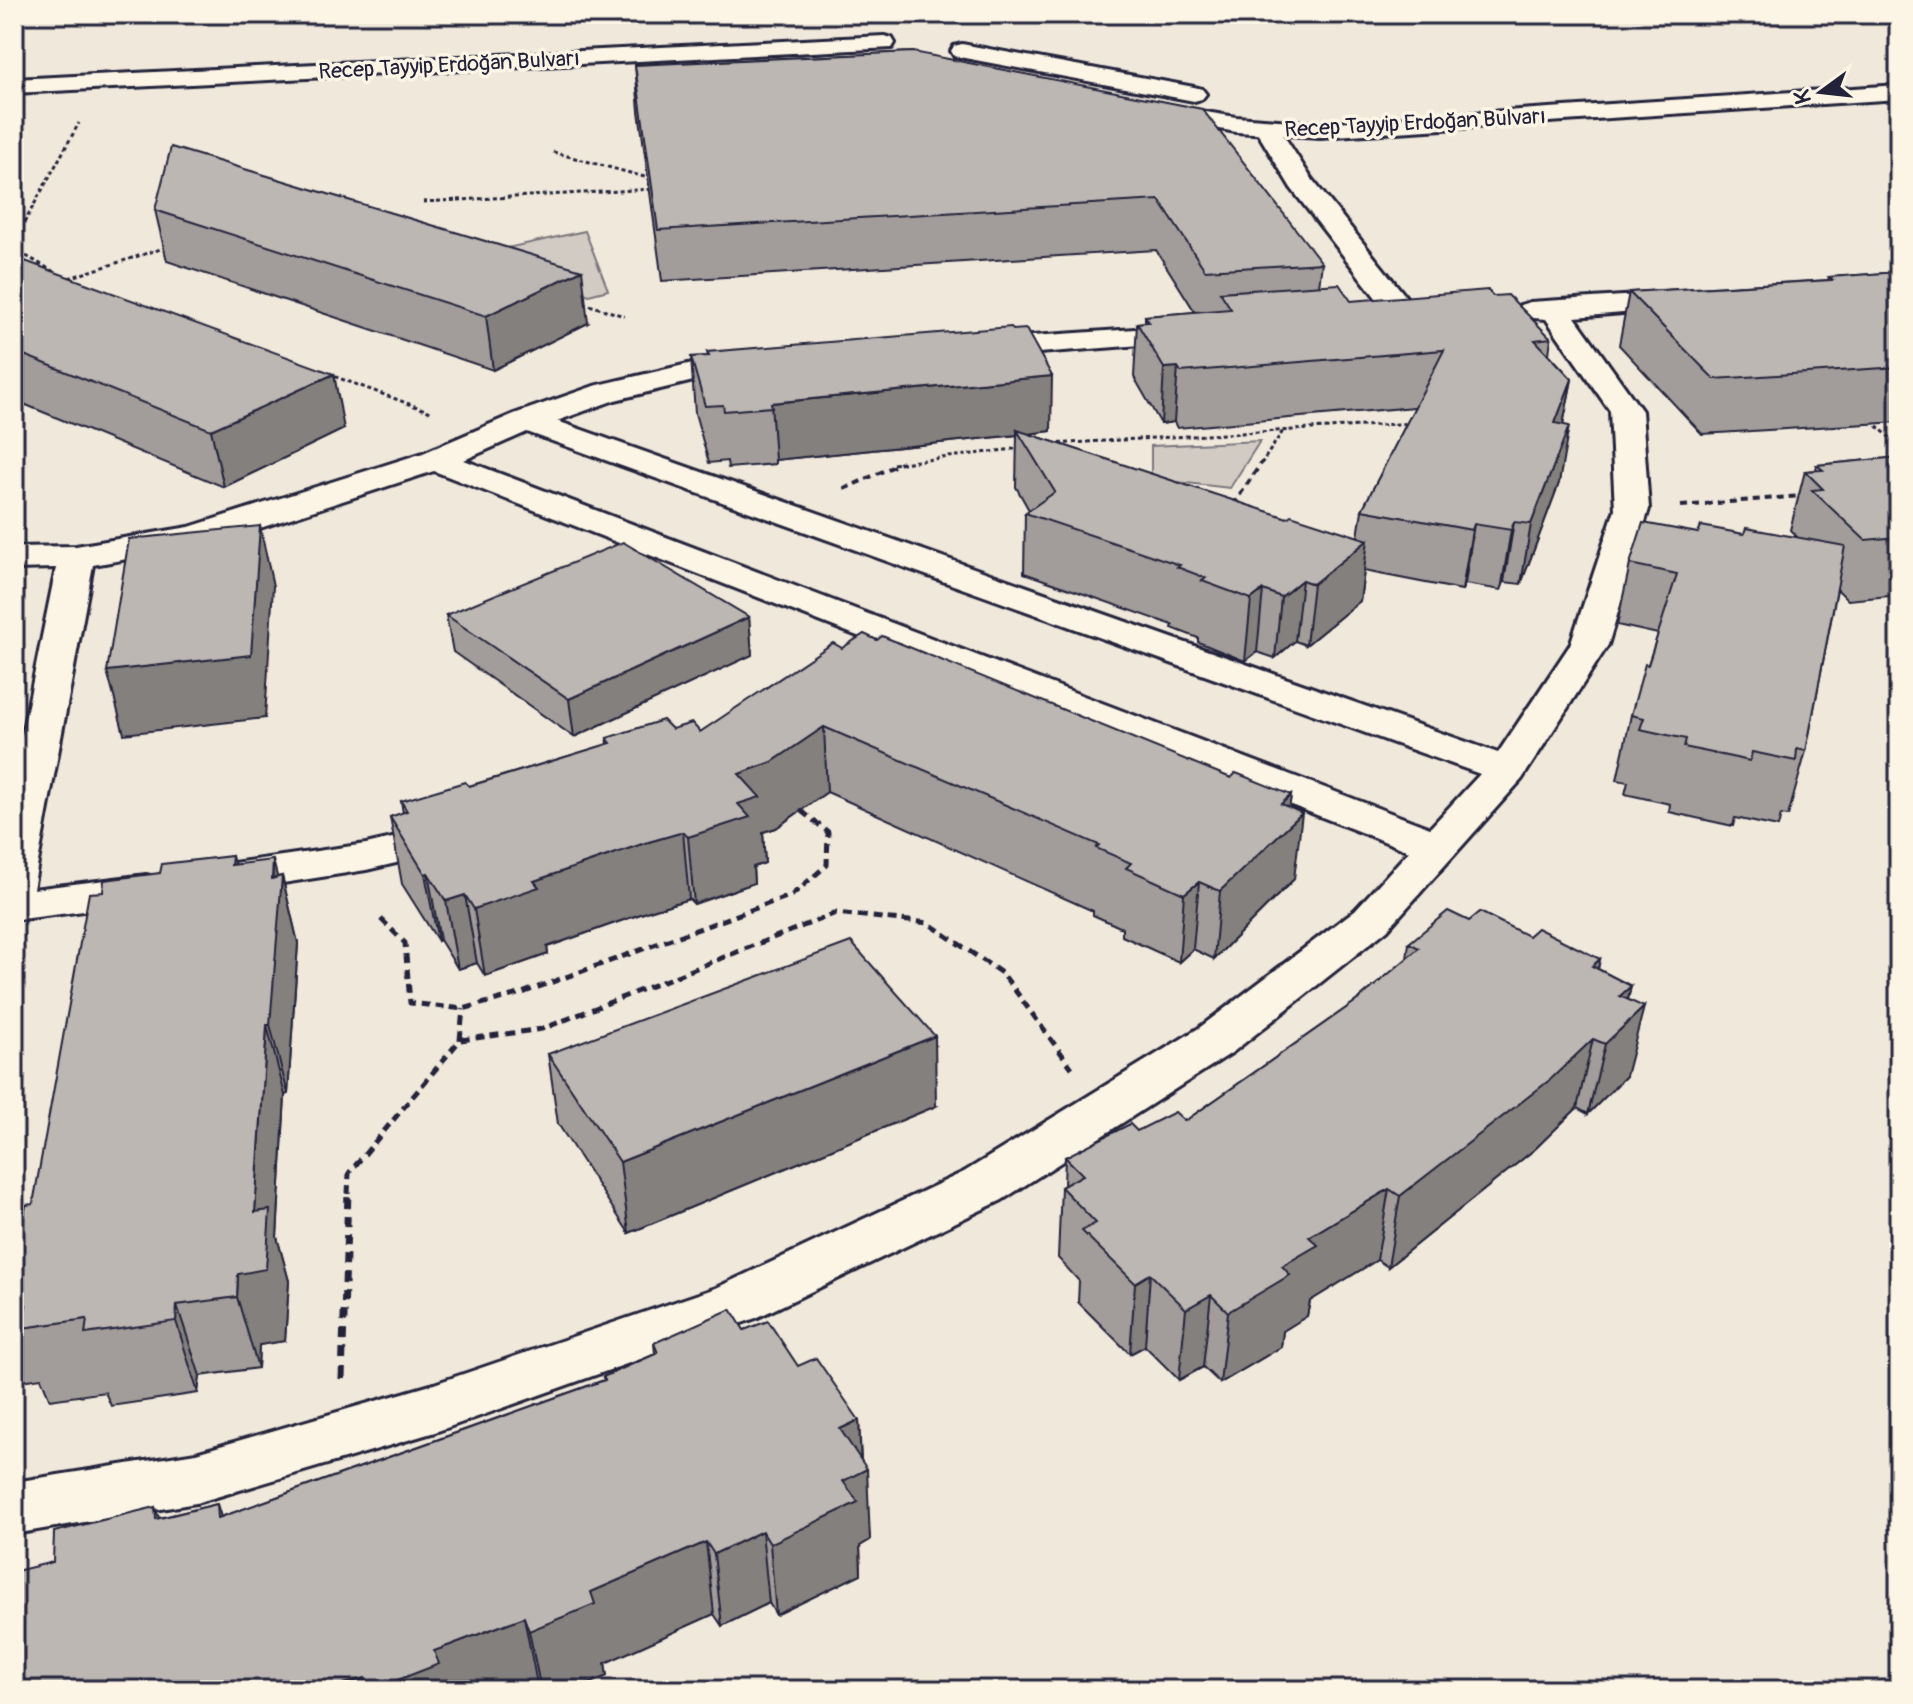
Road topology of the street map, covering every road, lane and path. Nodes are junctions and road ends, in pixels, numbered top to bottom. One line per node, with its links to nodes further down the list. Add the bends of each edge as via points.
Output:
1 (1899, 69): 2 (street)
2 (1836, 73)
3 (14, 86): 4 (street, Recep Tayyip Erdoğan Bulvarı, via 890,52)
4 (97, 92): 6 (street, Recep Tayyip Erdoğan Bulvarı); 13 (path)
5 (1899, 92): 8 (street, Recep Tayyip Erdoğan Bulvarı)
6 (14, 96)
7 (1213, 97): 8 (street, Recep Tayyip Erdoğan Bulvarı, via 948,57 1223,125)
8 (1268, 130): 23 (street, via 1300,182 1423,318)
9 (553, 152): 10 (path)
10 (656, 180)
11 (655, 189): 12 (path)
12 (423, 202)
13 (14, 241)
14 (174, 245): 16 (path)
15 (14, 249): 16 (path)
16 (69, 278): 17 (path)
17 (83, 283)
18 (1709, 299): 20 (street)
19 (579, 301): 22 (path)
20 (1555, 310): 21 (street); 40 (street, via 1626,411)
21 (1496, 313)
22 (624, 316)
23 (1377, 321)
24 (1219, 332): 25 (street)
25 (951, 350)
26 (777, 362): 29 (street, via 714,367 605,393)
27 (317, 370): 32 (path)
28 (1866, 415): 34 (path)
29 (526, 421): 32 (street); 42 (street)
30 (1424, 422): 31 (path)
31 (1284, 430): 33 (path); 41 (path)
32 (492, 435): 38 (street)
33 (1043, 445)
34 (1899, 446)
35 (1028, 447): 36 (path)
36 (1013, 449): 37 (path); 42 (path, via 895,463)
37 (1028, 454)
38 (435, 460): 43 (street, via 195,537); 45 (street)
39 (1805, 496): 40 (path)
40 (1632, 509): 47 (street, via 1589,645)
41 (1226, 515)
42 (799, 518): 47 (street)
43 (76, 557): 44 (street); 51 (street)
44 (14, 558)
45 (897, 638): 46 (street); 50 (street)
46 (857, 660)
47 (1507, 770): 50 (street)
48 (792, 804): 54 (path, via 828,832 827,865 792,895 522,993)
49 (488, 826): 52 (street, via 406,850 313,867)
50 (1439, 847): 56 (street, via 1371,920 1216,1040)
51 (14, 885)
52 (14, 906)
53 (381, 919): 54 (path, via 405,943 410,1003)
54 (463, 1009): 55 (path)
55 (460, 1040): 56 (path, via 542,1029 836,913 928,923 1003,974); 57 (path, via 349,1173)
56 (1104, 1111): 57 (street, via 983,1186 736,1303)
57 (341, 1436): 58 (street, via 196,1478)
58 (14, 1508)

